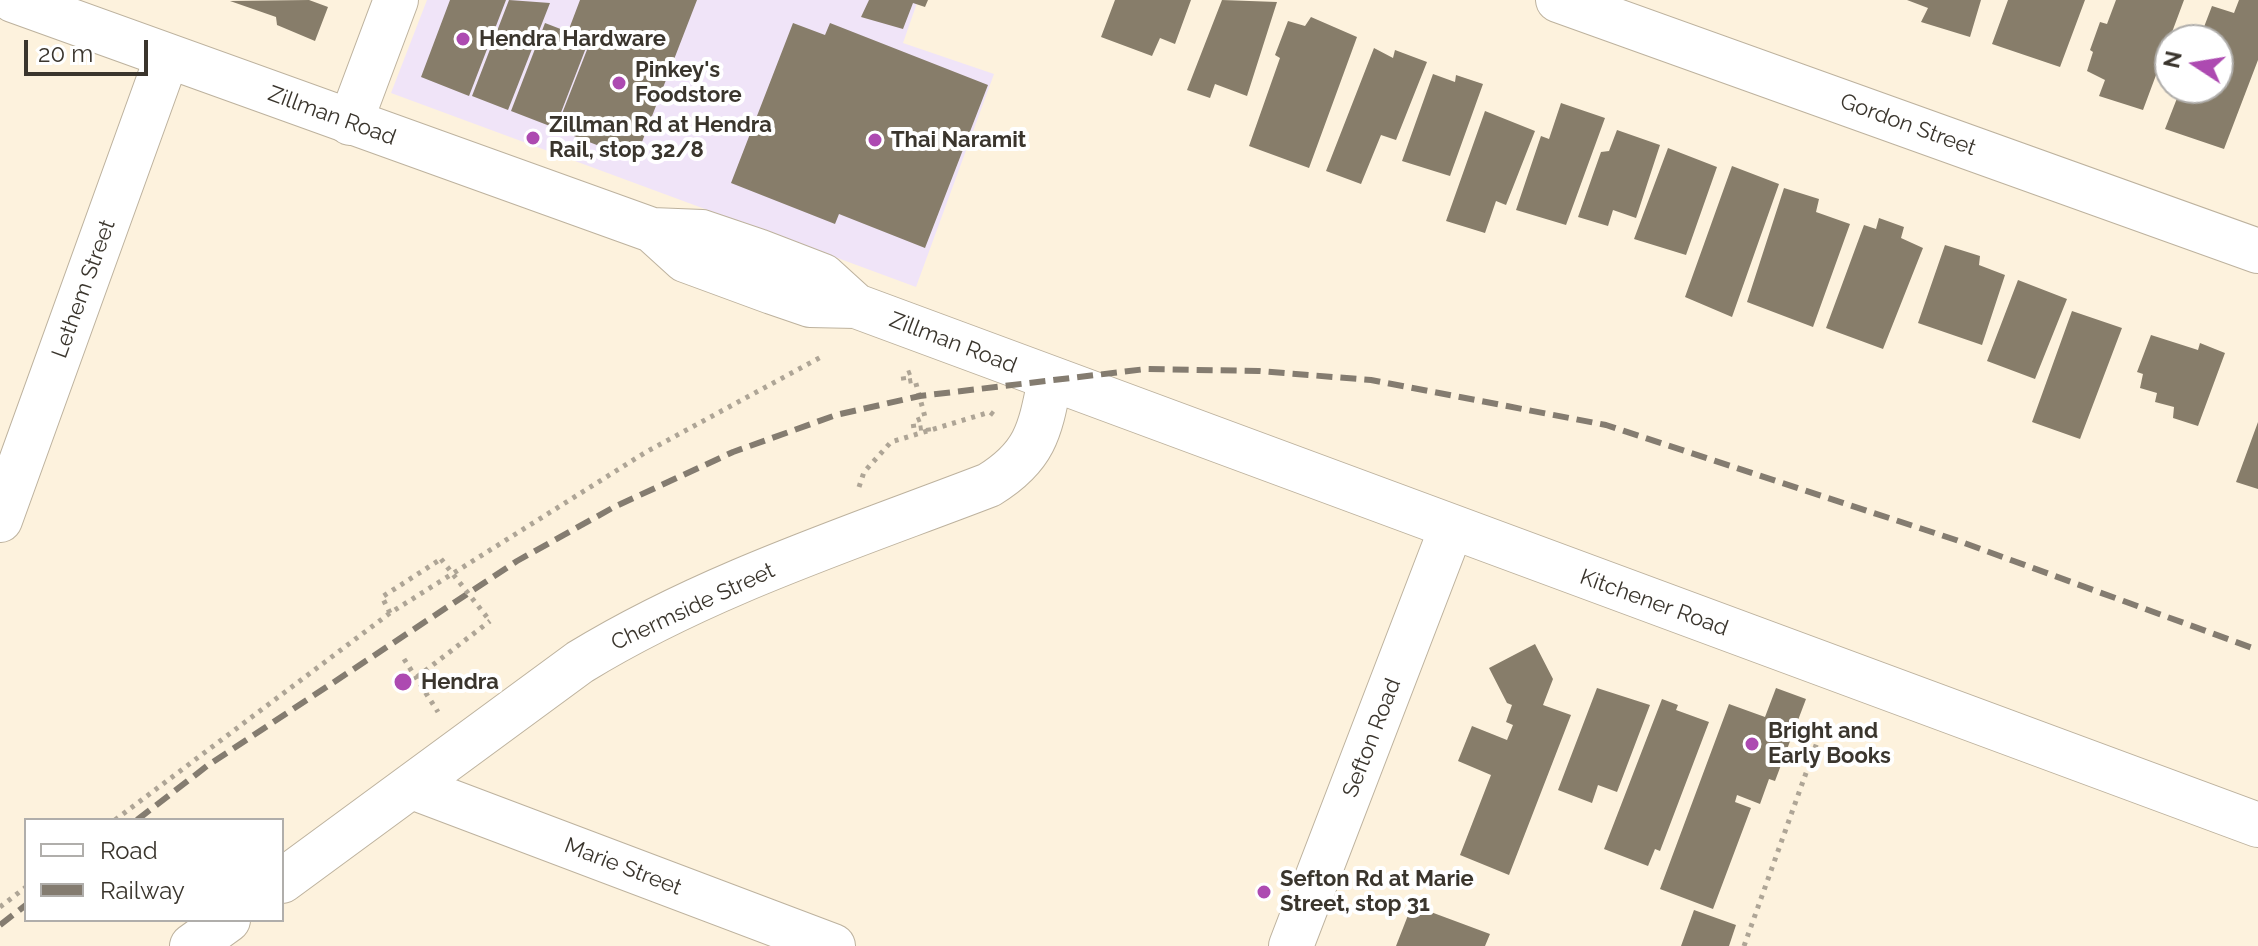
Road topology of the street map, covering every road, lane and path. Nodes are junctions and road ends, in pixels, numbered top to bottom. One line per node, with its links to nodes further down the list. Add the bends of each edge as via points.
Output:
1 (13, 0): 4 (street, Zillman Road)
2 (396, 0): 5 (street)
3 (1558, 0): 6 (street, Gordon Street)
4 (167, 57): 5 (street, Zillman Road); 12 (street, Lethem Street)
5 (350, 123): 9 (street, Zillman Road, via 652,230 702,232 758,251 823,276 856,306)
6 (2258, 251)
7 (821, 357): 15 (path, via 646,452)
8 (909, 368): 11 (path, via 904,382 915,380 925,417 913,422 914,429 928,427)
9 (1050, 380): 13 (street, Kitchener Road); 14 (street, Chermside Street, via 1035,442 1010,472)
10 (1005, 422): 11 (path, via 990,412)
11 (929, 433): 14 (path, via 891,442 864,472)
12 (0, 520)
13 (1451, 529): 22 (street, Kitchener Road); 29 (street, Sefton Road)
14 (842, 542): 20 (street, Chermside Street, via 629,632 580,662)
15 (390, 613): 17 (path, bridge, via 382,597 441,559 490,621); 21 (path)
16 (404, 659): 17 (path)
17 (417, 677): 18 (path)
18 (441, 716)
19 (1825, 720): 30 (path)
20 (412, 787): 23 (street, Chermside Street); 28 (street, Marie Street)
21 (118, 818)
22 (2258, 825)
23 (284, 880)
24 (24, 889): 25 (path)
25 (0, 907)
26 (225, 922): 27 (street)
27 (192, 946)
28 (833, 946)
29 (1291, 946)
30 (1744, 946)

